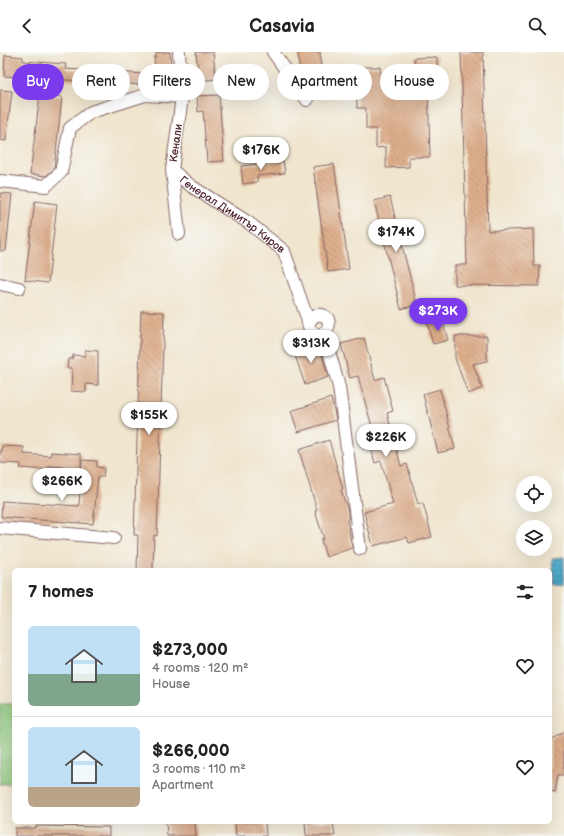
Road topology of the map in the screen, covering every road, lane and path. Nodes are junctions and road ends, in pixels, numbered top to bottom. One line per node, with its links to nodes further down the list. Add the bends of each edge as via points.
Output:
1 (179, 52): 3 (street, Кенали)
2 (273, 52): 4 (street)
3 (180, 64)
4 (282, 64)
5 (138, 97): 8 (street, via 91,112 70,128 61,172 46,186)
6 (182, 100): 7 (street, Кенали)
7 (172, 170): 9 (street, Кенали); 12 (street, Генерал Димитър Киров, via 191,186 249,223 284,251)
8 (0, 181)
9 (179, 234)
10 (0, 284): 11 (street)
11 (19, 288)
12 (304, 306): 13 (street); 14 (street, Генерал Димитър Киров)
13 (319, 314): 14 (street); 15 (street, via 325,316 329,322)
14 (309, 323): 15 (street, via 312,332)
15 (324, 333): 18 (street, via 339,387)
16 (0, 528): 17 (street)
17 (114, 538)
18 (360, 549)

